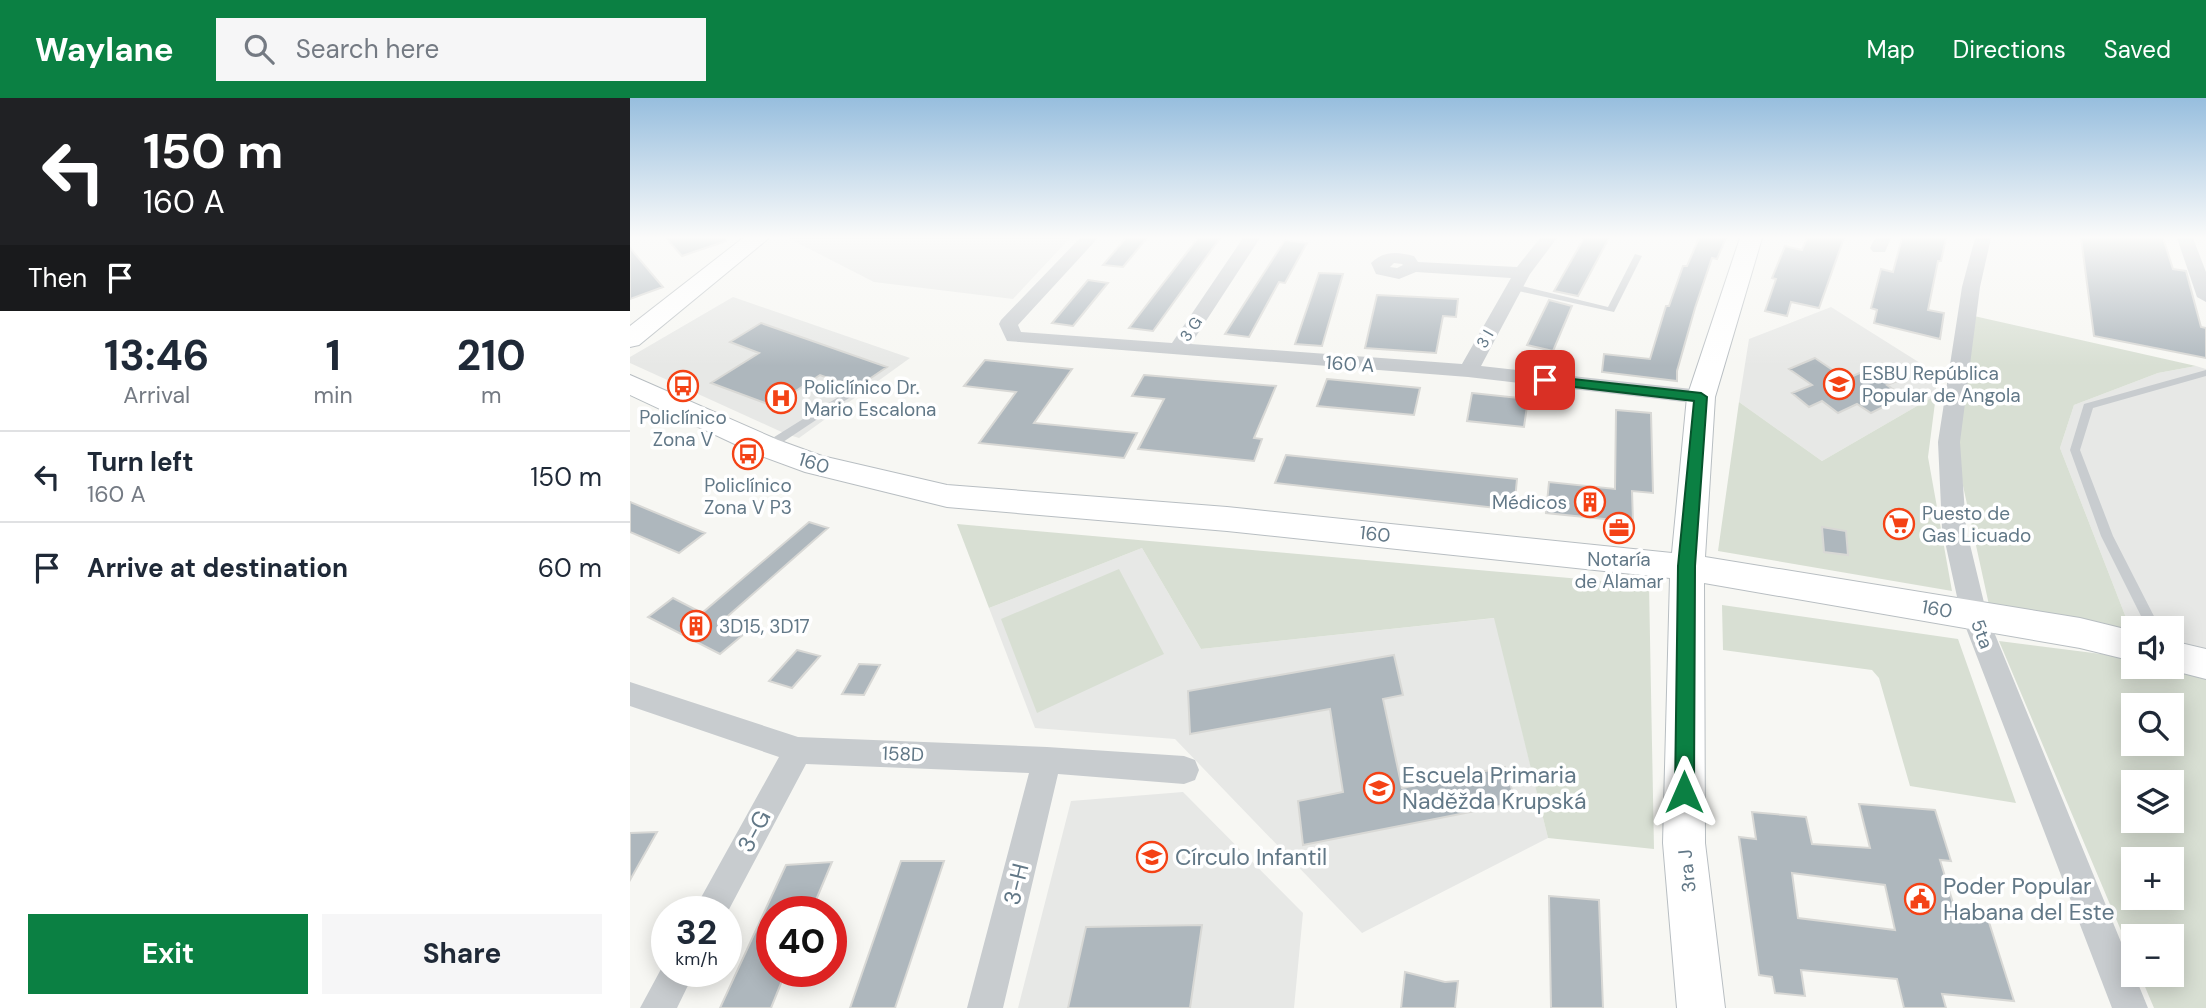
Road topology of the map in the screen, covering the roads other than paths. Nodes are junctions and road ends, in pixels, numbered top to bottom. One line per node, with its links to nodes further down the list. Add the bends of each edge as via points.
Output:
1 (706, 280): 11 (main road)
2 (1050, 280): 12 (street, 160 A, via 1008,324 1014,337)
3 (1224, 280): 12 (street, 3 G)
4 (1518, 280): 13 (street, 3 I)
5 (1519, 280): 6 (lane, via 1612,310)
6 (1626, 280)
7 (1738, 280): 17 (main road, 3ra J)
8 (1973, 280): 20 (street, 5ta, via 1949,442 1954,528)
9 (2200, 280): 10 (street)
10 (2206, 297)
11 (630, 339)
12 (1177, 350): 13 (street, 160 A)
13 (1468, 371): 17 (street, 160 A)
14 (2204, 372): 21 (lane, via 2088,406 2076,450 2107,536)
15 (630, 384): 18 (main road, 160)
16 (848, 394): 18 (lane)
17 (1701, 397): 19 (main road, 3ra J)
18 (767, 447): 19 (main road, 160, via 816,465 947,496 1241,520)
19 (1686, 566): 20 (main road, 160); 33 (main road, 3ra J, via 1684,843)
20 (1974, 615): 22 (main road, 160); 34 (street, 5ta)
21 (2147, 616)
22 (2121, 643)
23 (2184, 659): 24 (main road)
24 (2206, 664)
25 (630, 694): 26 (street, 158D)
26 (798, 750): 27 (street, 158D); 29 (street, 3-G)
27 (1047, 760): 28 (street, 158D); 32 (street, 3-H)
28 (1184, 770)
29 (719, 896)
30 (669, 987): 31 (street)
31 (658, 1008)
32 (985, 1008)
33 (1701, 1008)
34 (2130, 1008)

